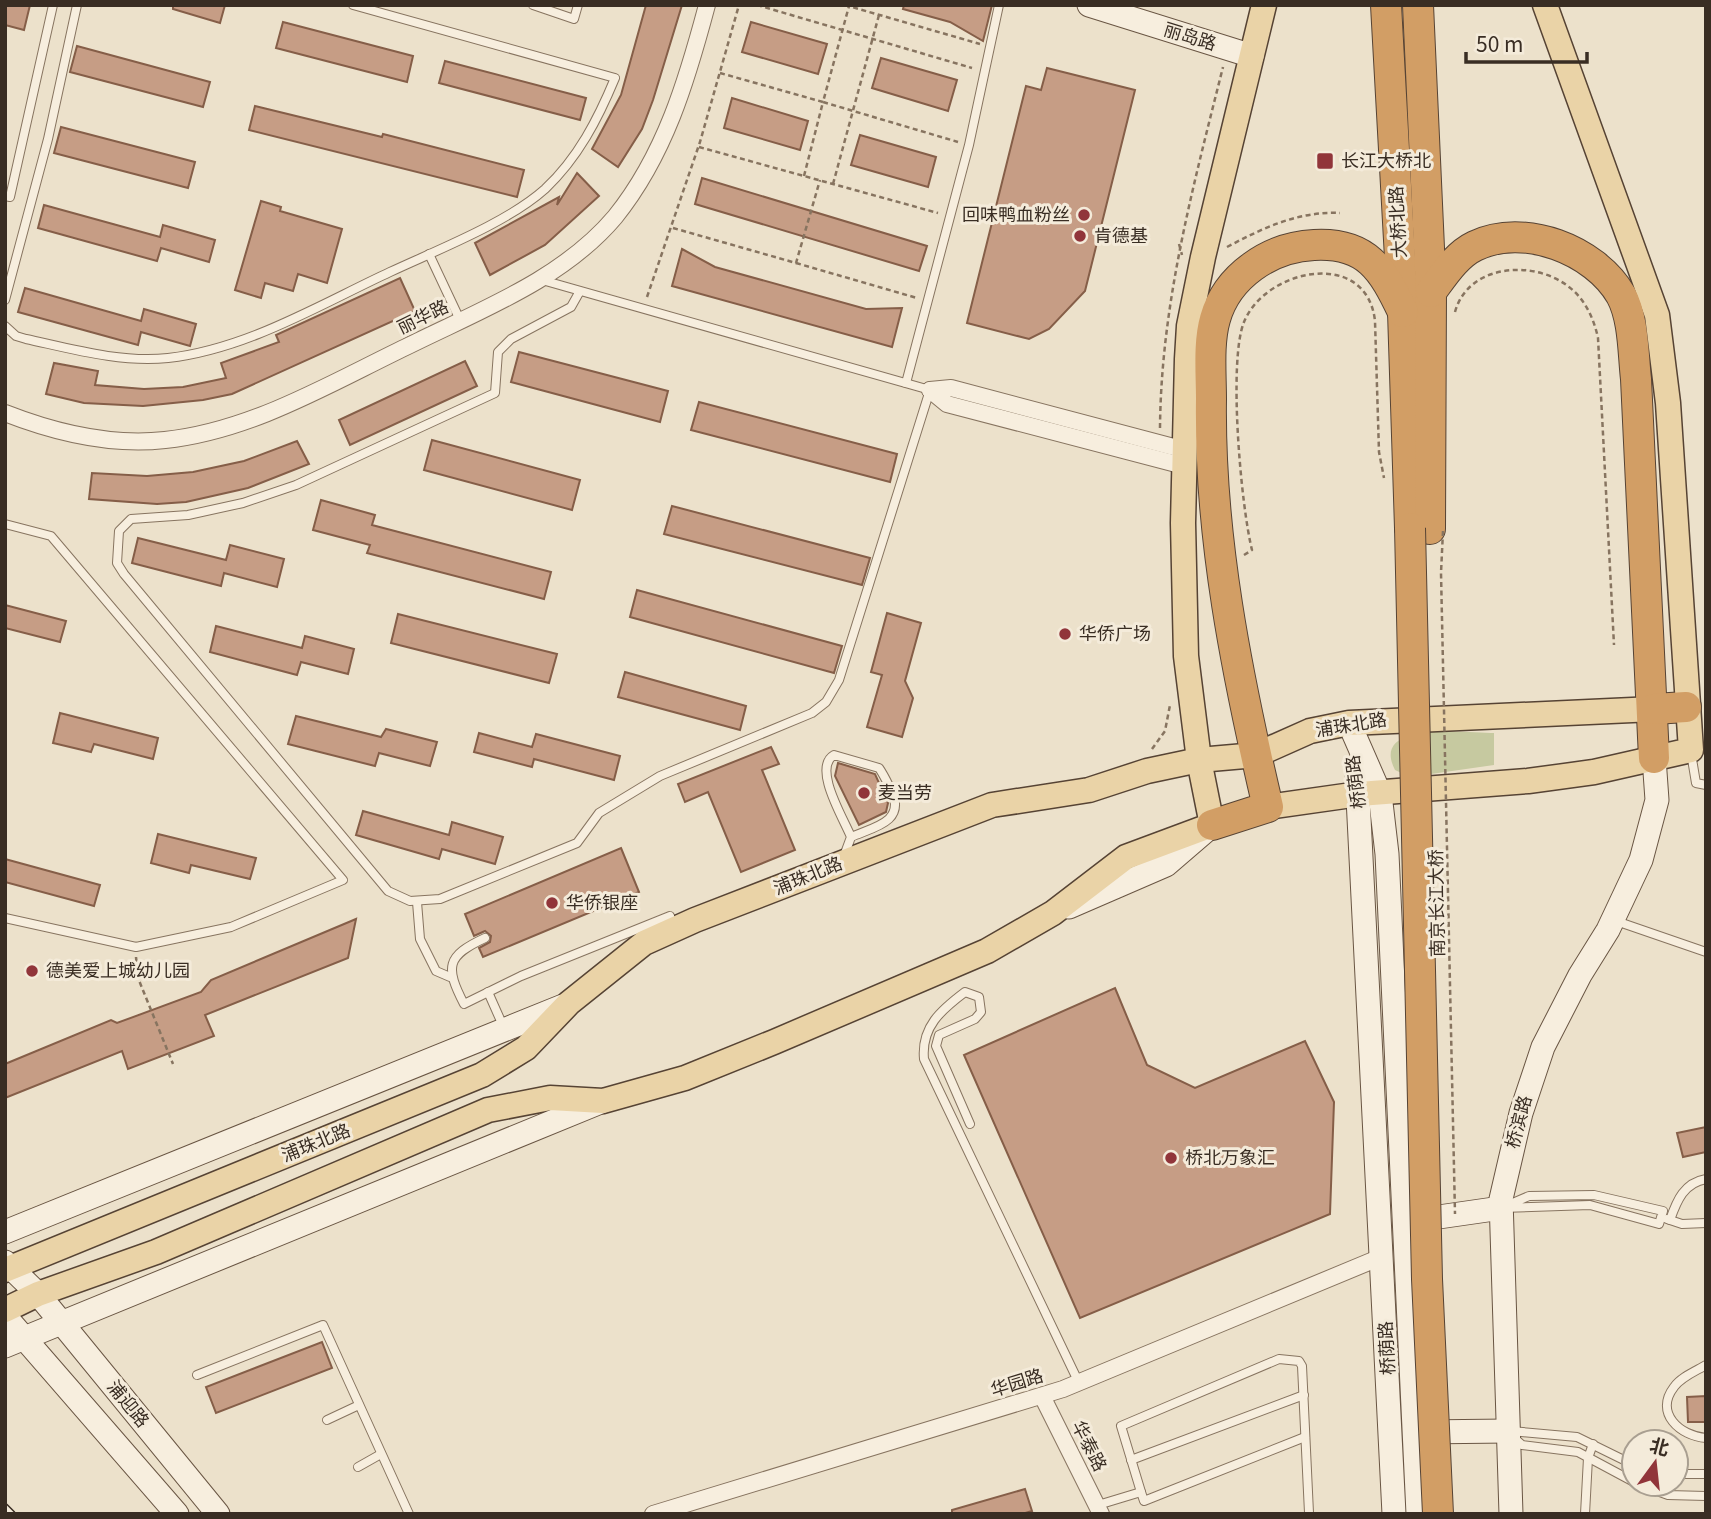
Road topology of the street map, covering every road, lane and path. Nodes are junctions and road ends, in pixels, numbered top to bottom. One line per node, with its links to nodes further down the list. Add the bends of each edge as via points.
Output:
1 (53, 5): 31 (lane, via 10,197)
2 (77, 5): 42 (lane, via 48,139)
3 (353, 5): 37 (lane, via 615,78 573,159 543,190 480,231)
4 (533, 5): 5 (lane, via 574,19)
5 (578, 5)
6 (706, 5): 39 (street, 丽华路, via 672,121 643,175 585,249)
7 (740, 5): 23 (path)
8 (757, 5): 17 (path)
9 (999, 5): 19 (lane)
10 (1089, 5): 20 (street, 丽岛路)
11 (1264, 5): 21 (main road)
12 (1385, 5): 45 (highway, 大桥北路)
13 (1418, 5): 41 (highway, 大桥北路)
14 (1545, 5): 58 (main road, via 1657,315)
15 (847, 6): 16 (path); 17 (path)
16 (879, 15): 18 (path); 19 (path)
17 (843, 30): 18 (path); 24 (path)
18 (872, 39): 22 (path); 25 (path)
19 (991, 48): 22 (lane)
20 (1228, 48): 21 (street, 丽岛路); 35 (path)
21 (1252, 56): 52 (main road, via 1189,326)
22 (986, 72): 26 (lane)
23 (720, 73): 24 (path); 27 (path)
24 (823, 102): 25 (path); 28 (path)
25 (853, 111): 26 (path); 30 (path)
26 (968, 145): 33 (lane)
27 (699, 147): 28 (path); 34 (path)
28 (803, 176): 29 (path)
29 (820, 180): 30 (path); 38 (path)
30 (833, 184): 33 (path)
31 (5, 196)
32 (1340, 213): 36 (path, via 1283,221)
33 (951, 217): 43 (lane)
34 (672, 228): 38 (path); 44 (path)
35 (1179, 244)
36 (1221, 250)
37 (429, 254): 47 (lane); 48 (lane, via 234,344 200,353 164,358 93,354 16,336)
38 (796, 263): 43 (path)
39 (539, 279): 40 (lane); 47 (street, 丽华路)
40 (580, 291): 44 (lane); 71 (lane, via 571,307 511,339 498,352 495,393 296,485 199,513 131,519 118,531 117,563 124,574 388,891)
41 (1431, 292): 55 (highway, 南京长江大桥); 59 (highway, via 1458,258 1475,246 1517,238 1545,241 1577,255 1609,279 1622,297 1630,321 1636,379)
42 (5, 300)
43 (928, 301): 49 (lane)
44 (642, 310): 49 (lane)
45 (1403, 312): 55 (highway, 南京长江大桥); 56 (highway, via 1377,265 1364,255 1335,246 1296,247 1266,256 1225,295 1214,321 1210,440)
46 (1454, 316): 57 (path, via 1457,303 1473,284 1508,270 1563,282 1591,314 1598,338)
47 (460, 320): 51 (street, 丽华路, via 298,400 209,433 165,440 99,439)
48 (5, 326)
49 (906, 383): 50 (lane)
50 (930, 390): 52 (street, via 951,388); 71 (lane, via 839,680 826,702 812,713 660,776 599,813 577,843 440,899)
51 (5, 413)
52 (1185, 458): 64 (main road, via 1185,656)
53 (1385, 481): 56 (path, via 1379,452 1375,321 1370,300 1347,278 1329,273 1300,275 1279,284 1251,309 1240,336 1242,488 1252,550)
54 (5, 524): 76 (lane, via 51,536 343,880 231,927)
55 (1428, 529): 87 (path, bridge, via 1441,601); 126 (highway, 南京长江大桥, bridge, via 1427,1279); 127 (highway, 南京长江大桥)
56 (1224, 569): 62 (highway)
57 (1614, 645)
58 (1696, 707): 59 (highway, 浦珠北路); 61 (main road)
59 (1654, 709): 60 (main road, 浦珠北路); 63 (highway)
60 (1349, 723): 62 (main road, 浦珠北路, via 1310,732); 66 (street, 桥荫路)
61 (1698, 749): 63 (main road, 浦珠北路); 65 (lane, via 1696,783)
62 (1256, 755): 64 (main road, 浦珠北路); 67 (highway)
63 (1654, 758): 66 (main road, 浦珠北路, via 1528,782); 74 (street, 桥滨路, via 1654,817 1641,860)
64 (1199, 760): 68 (main road); 70 (main road, 浦珠北路, via 1089,790 992,805)
65 (1706, 785)
66 (1369, 794): 67 (main road, 浦珠北路); 89 (street, 桥荫路, via 1387,854); 92 (street, 桥荫路)
67 (1268, 807): 68 (highway, 浦珠北路)
68 (1212, 825): 83 (main road, 浦珠北路, via 1126,857 1053,913 987,951 685,1078)
69 (851, 837): 69 (lane, via 889,821 896,813 896,802 879,768 834,755 825,765 825,777); 70 (lane)
70 (841, 863): 80 (main road, 浦珠北路, via 644,943)
71 (417, 902): 78 (lane, via 420,939 436,971)
72 (670, 916): 79 (lane)
73 (5, 918): 76 (lane)
74 (1613, 920): 77 (lane); 86 (street, 桥滨路, via 1554,1022 1534,1071)
75 (485, 938): 78 (lane, via 463,948 450,966)
76 (136, 947): 82 (path, via 138,978)
77 (1706, 952)
78 (450, 977): 79 (lane, via 464,1004)
79 (488, 992): 81 (lane)
80 (569, 1003): 81 (street); 93 (main road, 浦珠北路, via 526,1048 482,1074)
81 (505, 1032): 91 (street)
82 (173, 1063)
83 (603, 1101): 94 (main road, 浦珠北路, via 550,1098 488,1110 156,1252); 97 (street)
84 (970, 1124): 101 (lane, via 936,1046 939,1035 981,1012 979,997 965,992 943,1008 927,1029 924,1059)
85 (1706, 1179): 88 (lane, via 1693,1181)
86 (1501, 1208): 87 (street); 88 (lane, via 1590,1205); 88 (lane, via 1528,1196 1594,1195); 106 (street, 桥滨路)
87 (1455, 1214): 89 (street)
88 (1663, 1218): 90 (lane)
89 (1406, 1221): 107 (street, 桥荫路)
90 (1706, 1223)
91 (5, 1232)
92 (1381, 1257): 101 (street, 华园路); 107 (street, 桥荫路)
93 (8, 1266): 94 (street, 浦迎路)
94 (38, 1294): 95 (main road, 浦珠北路); 97 (street, 浦迎路)
95 (5, 1310)
96 (5, 1316): 98 (street, 浦迎路)
97 (61, 1322): 98 (street); 121 (street, 浦迎路)
98 (15, 1342): 120 (street, 浦迎路)
99 (1706, 1365): 109 (lane, via 1674,1386 1667,1408 1670,1421 1682,1432)
100 (197, 1375): 104 (lane, via 323,1325)
101 (1079, 1383): 103 (street, 华园路)
102 (1304, 1395): 108 (lane); 114 (lane); 114 (lane, via 1299,1360 1279,1359 1121,1426)
103 (1042, 1396): 118 (street, 华泰路); 123 (street, 华园路)
104 (359, 1405): 105 (lane); 111 (lane)
105 (327, 1420)
106 (1508, 1431): 107 (street); 110 (lane, via 1565,1434); 112 (lane, via 1522,1446 1566,1449); 128 (street, 桥滨路)
107 (1403, 1433): 124 (street, 桥荫路); 125 (street, 桥荫路)
108 (1305, 1437): 117 (lane, via 1144,1501); 119 (lane)
109 (1706, 1438)
110 (1592, 1444): 112 (lane); 113 (lane)
111 (381, 1454): 115 (lane); 122 (lane)
112 (1588, 1458): 116 (lane); 129 (lane)
113 (1620, 1458)
114 (1131, 1460): 117 (lane)
115 (358, 1466)
116 (1620, 1475)
117 (1141, 1492): 118 (lane)
118 (1100, 1509)
119 (1309, 1513)
120 (177, 1514)
121 (218, 1514)
122 (409, 1514)
123 (653, 1514)
124 (1394, 1514)
125 (1418, 1514)
126 (1438, 1514)
127 (1456, 1514)
128 (1511, 1514)
129 (1585, 1514)

